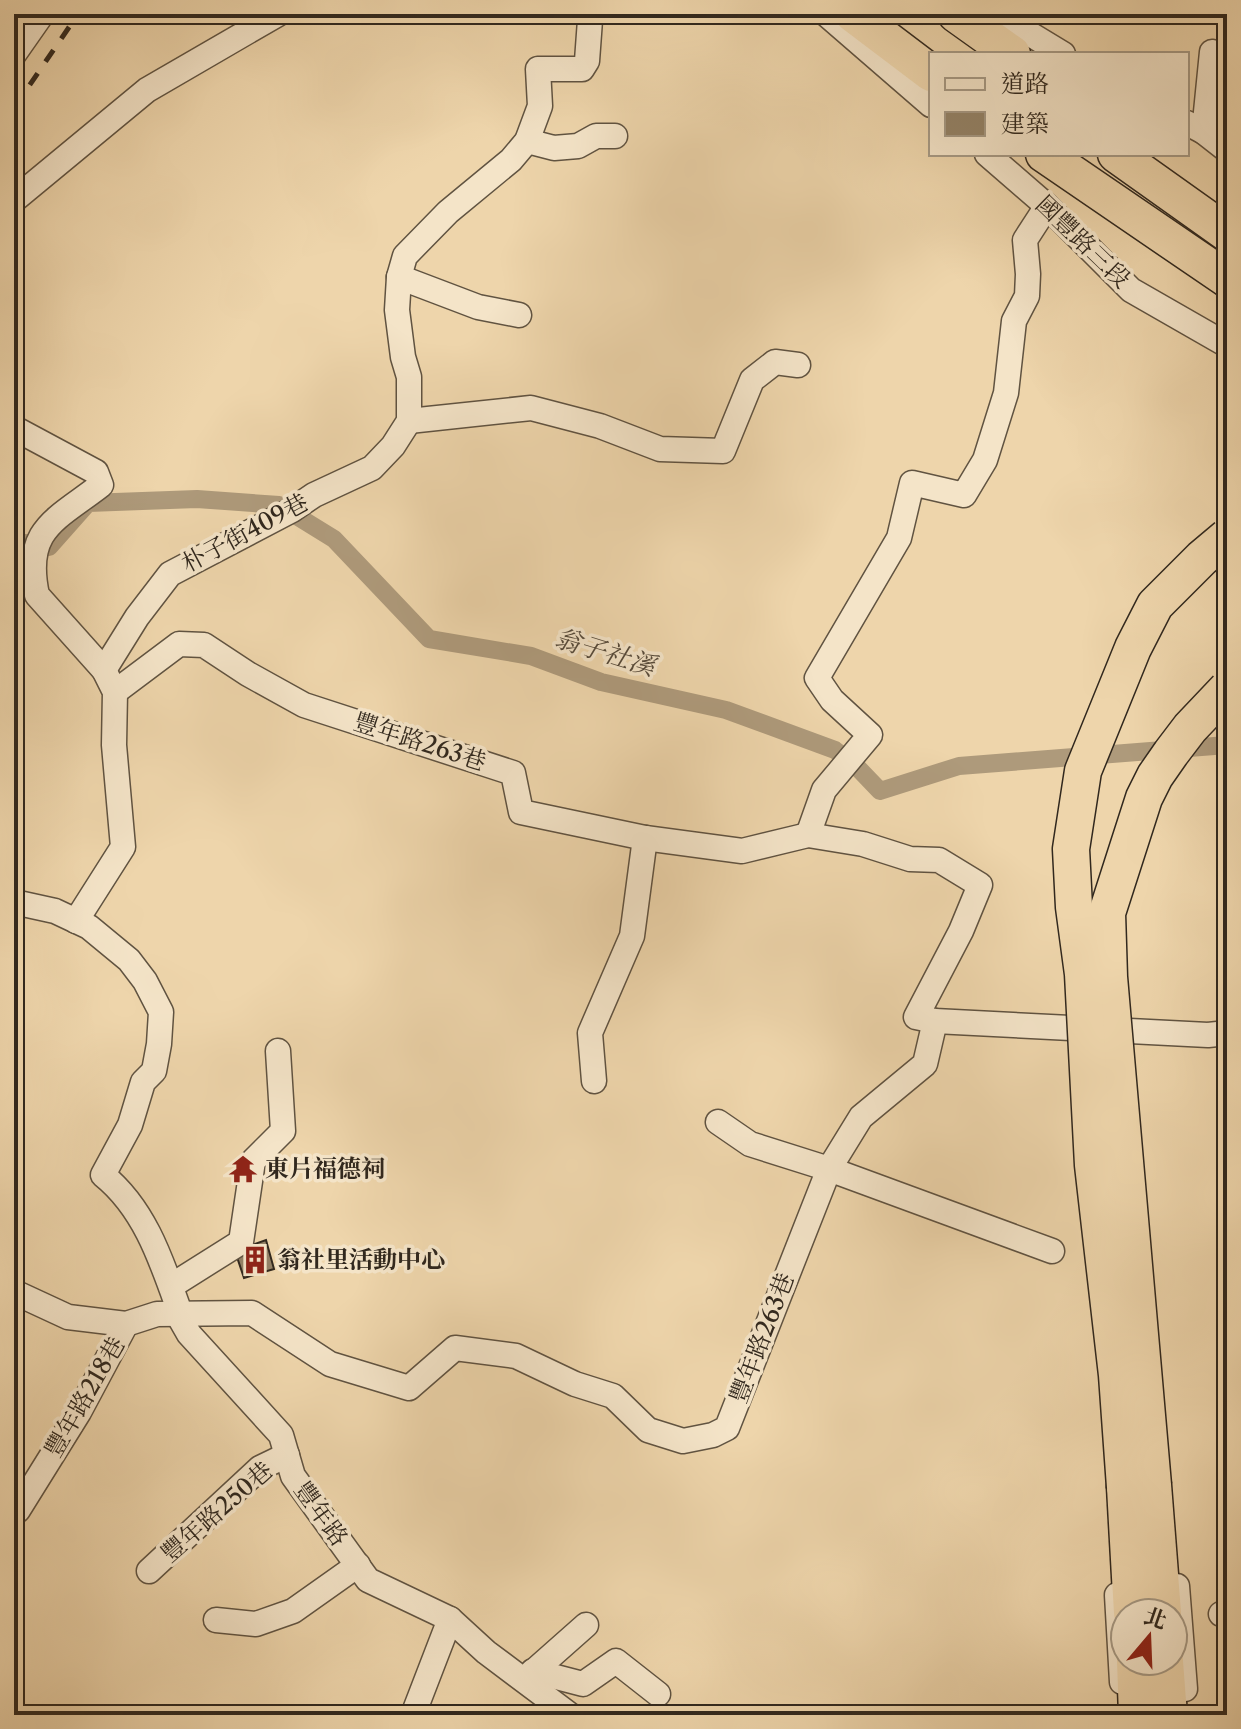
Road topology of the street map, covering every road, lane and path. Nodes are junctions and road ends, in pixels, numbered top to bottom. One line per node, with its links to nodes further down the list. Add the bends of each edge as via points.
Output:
1 (42, 14): 15 (street)
2 (278, 14): 27 (street, via 147,90)
3 (826, 14): 17 (street)
4 (853, 14): 16 (highway)
5 (880, 14): 10 (highway)
6 (925, 14): 11 (highway)
7 (956, 14): 12 (highway)
8 (1000, 15): 13 (street)
9 (590, 20): 20 (street, via 582,69 538,69 540,106)
10 (931, 52)
11 (977, 52)
12 (1009, 52)
13 (1060, 52)
14 (1212, 52): 18 (street)
15 (14, 54)
16 (929, 71)
17 (929, 103)
18 (1196, 128): 21 (street)
19 (615, 136): 20 (street, via 554,148)
20 (527, 141): 32 (street, via 405,256)
21 (1227, 150)
22 (989, 156): 28 (street, 國豐路三段)
23 (1047, 156): 33 (highway)
24 (1081, 156): 31 (highway)
25 (1119, 156): 30 (highway)
26 (1149, 156): 29 (highway)
27 (14, 200)
28 (1047, 206): 35 (street, 國豐路三段, via 1131,290); 43 (street, via 1025,240 1027,296 1014,321 1006,393 985,460 964,495 912,483 899,538 817,678 870,735 824,790)
29 (1227, 213)
30 (1227, 233)
31 (1227, 257)
32 (399, 277): 34 (street, via 478,307); 37 (street, via 397,310 409,377)
33 (1227, 279)
34 (519, 315)
35 (1227, 345)
36 (798, 365): 37 (street, via 775,362 748,388 723,451 660,449 531,408)
37 (409, 421): 40 (street, 朴子街409巷, via 372,468 170,574)
38 (14, 428): 40 (street, via 96,472 101,485 45,528 36,546 33,579 37,595)
39 (1227, 537): 59 (highway, bridge, via 1155,605 1133,648 1083,771 1071,849 1093,1165 1117,1375)
40 (104, 670): 42 (street)
41 (1227, 689): 59 (highway, bridge, via 1155,776 1107,913)
42 (115, 692): 44 (street, 豐年路263巷, via 179,644 204,645 304,705 513,773 521,812); 46 (street, via 123,847)
43 (808, 835): 44 (street, 豐年路263巷, via 742,851); 47 (street, 豐年路263巷, via 910,859 939,860 980,885 916,1017)
44 (645, 838): 50 (street, via 632,936 590,1033)
45 (14, 902): 46 (street)
46 (76, 921): 54 (street, via 129,960 161,1012 154,1071 143,1082 130,1125 103,1175 152,1238)
47 (935, 1021): 48 (street); 52 (street, 豐年路263巷, via 925,1064 861,1117)
48 (1227, 1033)
49 (278, 1051): 54 (street, via 283,1131 253,1161 241,1242)
50 (594, 1081)
51 (718, 1122): 52 (street, via 750,1144)
52 (829, 1169): 53 (street); 56 (street, 豐年路263巷, via 727,1428 713,1435 683,1441 648,1430 613,1396 516,1356 455,1348 409,1388 330,1364 252,1313)
53 (1052, 1251)
54 (171, 1286): 56 (street)
55 (14, 1292): 57 (street, via 68,1317)
56 (177, 1313): 57 (street); 58 (street, 豐年路, via 189,1334 281,1435)
57 (126, 1324): 60 (street, 豐年路218巷)
58 (287, 1455): 61 (street, 豐年路, via 293,1476); 62 (street, 豐年路250巷, via 260,1468)
59 (1139, 1486): 63 (highway); 64 (highway)
60 (18, 1510)
61 (358, 1565): 65 (street, 豐年路, via 368,1580); 66 (street, via 293,1611 256,1624)
62 (149, 1571)
63 (1133, 1597)
64 (1160, 1597)
65 (450, 1619): 68 (street, 豐年路); 72 (street)
66 (216, 1620)
67 (586, 1625): 68 (street)
68 (528, 1676): 71 (street, via 583,1684 616,1661); 73 (street, 豐年路)
69 (1136, 1677): 75 (highway)
70 (1166, 1677): 76 (highway)
71 (658, 1694)
72 (413, 1715)
73 (570, 1715)
74 (1124, 1715): 77 (street, via 1111,1491 1120,1467 1138,1462 1164,1472 1170,1489)
75 (1137, 1715)
76 (1169, 1715)
77 (1186, 1715)

